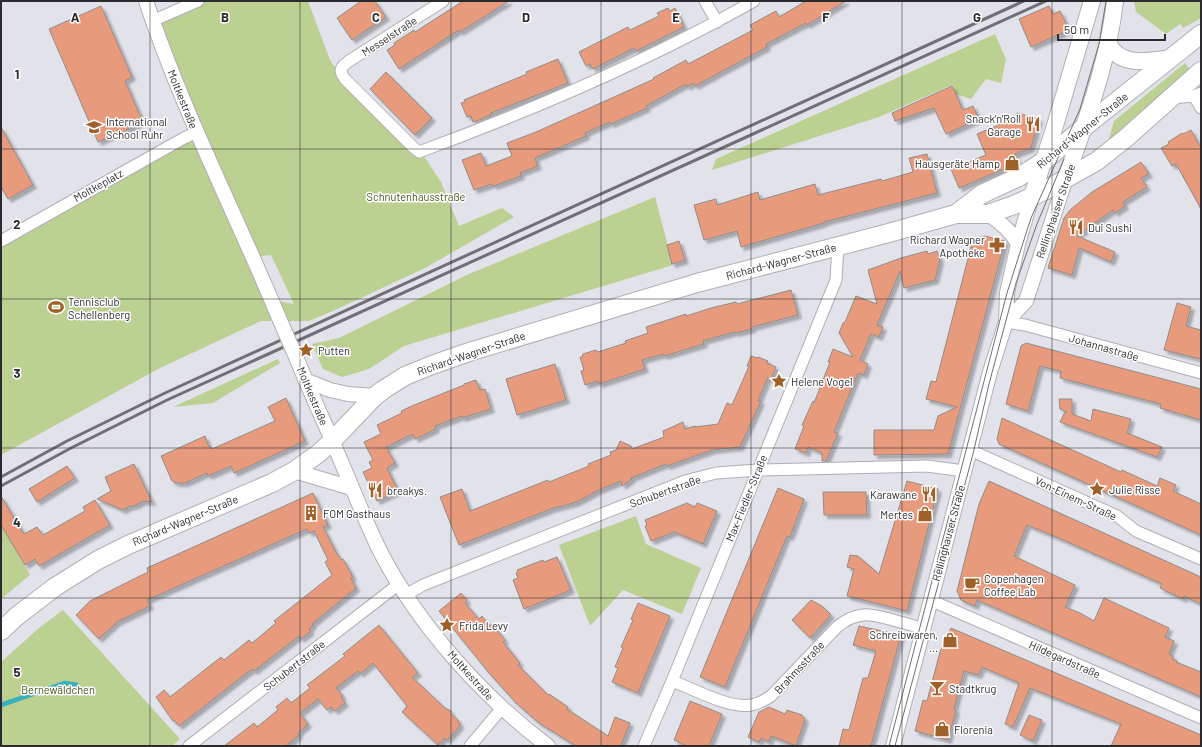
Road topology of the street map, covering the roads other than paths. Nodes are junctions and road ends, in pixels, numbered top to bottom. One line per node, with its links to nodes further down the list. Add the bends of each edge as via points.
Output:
1 (146, 1): 8 (street, Moltkestraße)
2 (198, 1): 8 (street)
3 (443, 1): 9 (street, Messelstraße, via 341,69 341,74 419,152 571,91)
4 (705, 1): 9 (street)
5 (754, 1): 9 (street)
6 (1092, 1): 19 (main road, Rellinghauser Straße)
7 (1115, 1): 11 (main road, Rellinghauser Straße)
8 (152, 21): 18 (street, Moltkestraße)
9 (717, 22)
10 (1201, 34): 12 (main road, Richard-Wagner-Straße)
11 (1108, 43): 12 (main road, via 1113,51 1131,61); 17 (main road, Rellinghauser Straße, via 1094,99)
12 (1171, 58): 17 (main road, Richard-Wagner-Straße)
13 (1201, 71): 15 (main road, Richard-Wagner-Straße)
14 (1198, 95): 15 (street); 16 (street)
15 (1170, 98): 20 (main road, Richard-Wagner-Straße, via 1097,161)
16 (1201, 108)
17 (1083, 128): 19 (main road, Richard-Wagner-Straße); 20 (main road, Rellinghauser Straße)
18 (197, 132): 24 (street, Moltkeplatz); 29 (street, Moltkestraße, bridge)
19 (1044, 162): 21 (main road, Rellinghauser Straße); 22 (main road, Richard-Wagner-Straße, via 982,194)
20 (1066, 178): 21 (main road, Richard-Wagner-Straße); 27 (street, Rellinghauser Straße, via 1026,301)
21 (1032, 196): 23 (main road, Richard-Wagner-Straße); 25 (street, Rellinghauser Straße)
22 (956, 214): 23 (main road, Richard-Wagner-Straße); 26 (main road, Richard-Wagner-Straße)
23 (988, 214): 25 (street, via 1007,228)
24 (1, 241)
25 (1018, 244): 27 (street, Rellinghauser Straße, via 1007,293)
26 (838, 246): 30 (main road, Richard-Wagner-Straße, via 690,285 447,359 405,376); 33 (street, Max-Fiedler-Straße, via 836,280)
27 (1006, 322): 28 (street, Johannastraße); 32 (street, Rellinghauser Straße)
28 (1201, 374)
29 (305, 380): 30 (street, via 330,390); 31 (street, Moltkestraße)
30 (375, 396): 31 (main road, Richard-Wagner-Straße)
31 (332, 441): 35 (main road, Richard-Wagner-Straße); 36 (street, Moltkestraße)
32 (970, 450): 34 (street, Rellinghauser Straße); 37 (street, Von-Einem-Straße, via 1117,516 1136,531)
33 (758, 470): 34 (street, Schubertstraße, via 927,466); 38 (street, Schubertstraße, via 716,473 685,481 423,585); 42 (street, Max-Fiedler-Straße)
34 (964, 471): 39 (street, Rellinghauser Straße)
35 (294, 472): 36 (street); 41 (main road, Richard-Wagner-Straße, via 98,560 55,587)
36 (352, 488): 38 (street, Moltkestraße, via 383,556)
37 (1201, 559)
38 (403, 589): 43 (street, Moltkestraße, via 435,635); 45 (street, Schubertstraße)
39 (930, 600): 40 (street, Rellinghauser Straße); 44 (street, Hildegardstraße)
40 (923, 629): 42 (street, Brahmsstraße, via 872,615 849,618 837,627 771,696 757,704 731,704); 49 (street, Rellinghauser Straße)
41 (1, 631)
42 (672, 681): 48 (street, Max-Fiedler-Straße)
43 (502, 708): 46 (street); 47 (street, Moltkestraße)
44 (1201, 718)
45 (189, 746)
46 (470, 746)
47 (548, 746)
48 (644, 746)
49 (893, 746)

